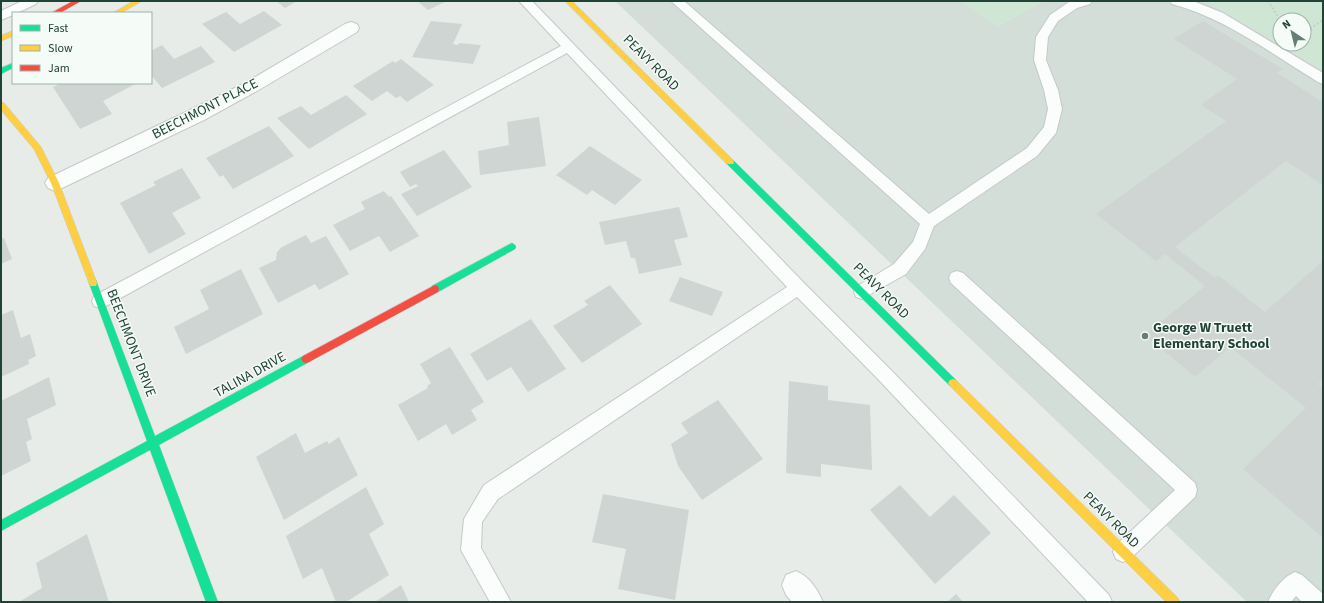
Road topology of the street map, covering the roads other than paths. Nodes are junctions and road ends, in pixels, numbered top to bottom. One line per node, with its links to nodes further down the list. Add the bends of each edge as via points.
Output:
1 (32, 1): 11 (lane)
2 (78, 1): 9 (street)
3 (139, 1): 10 (street)
4 (525, 1): 15 (lane)
5 (568, 1): 25 (street, PEAVY ROAD)
6 (677, 1): 21 (lane)
7 (1086, 1): 21 (lane, via 1073,5 1054,18 1042,37 1040,60 1055,109 1051,129 1032,152)
8 (1176, 1): 18 (lane, via 1219,16)
9 (56, 12)
10 (118, 12)
11 (1, 16)
12 (351, 28): 20 (street, BEECHMONT PLACE, via 197,115)
13 (12, 34): 14 (street)
14 (1, 40)
15 (569, 47): 24 (lane); 26 (lane)
16 (12, 66): 17 (street)
17 (1, 71)
18 (1323, 79)
19 (1, 105): 20 (street, BEECHMONT DRIVE, via 37,147)
20 (55, 183): 26 (street, BEECHMONT DRIVE)
21 (928, 222): 25 (lane, via 920,245 900,269)
22 (512, 247): 27 (street, TALINA DRIVE)
23 (957, 278): 29 (lane, via 1188,490)
24 (798, 288): 31 (lane, via 491,492 473,519 472,550); 32 (lane, via 887,377)
25 (862, 292): 29 (street, PEAVY ROAD)
26 (100, 301): 27 (street, BEECHMONT DRIVE)
27 (154, 443): 28 (street, TALINA DRIVE); 30 (street, BEECHMONT DRIVE)
28 (1, 526)
29 (1123, 552): 33 (street, PEAVY ROAD)
30 (212, 602)
31 (500, 602)
32 (1102, 602)
33 (1174, 602)
34 (1278, 602): 35 (lane, via 1295,582)
35 (1317, 602)

